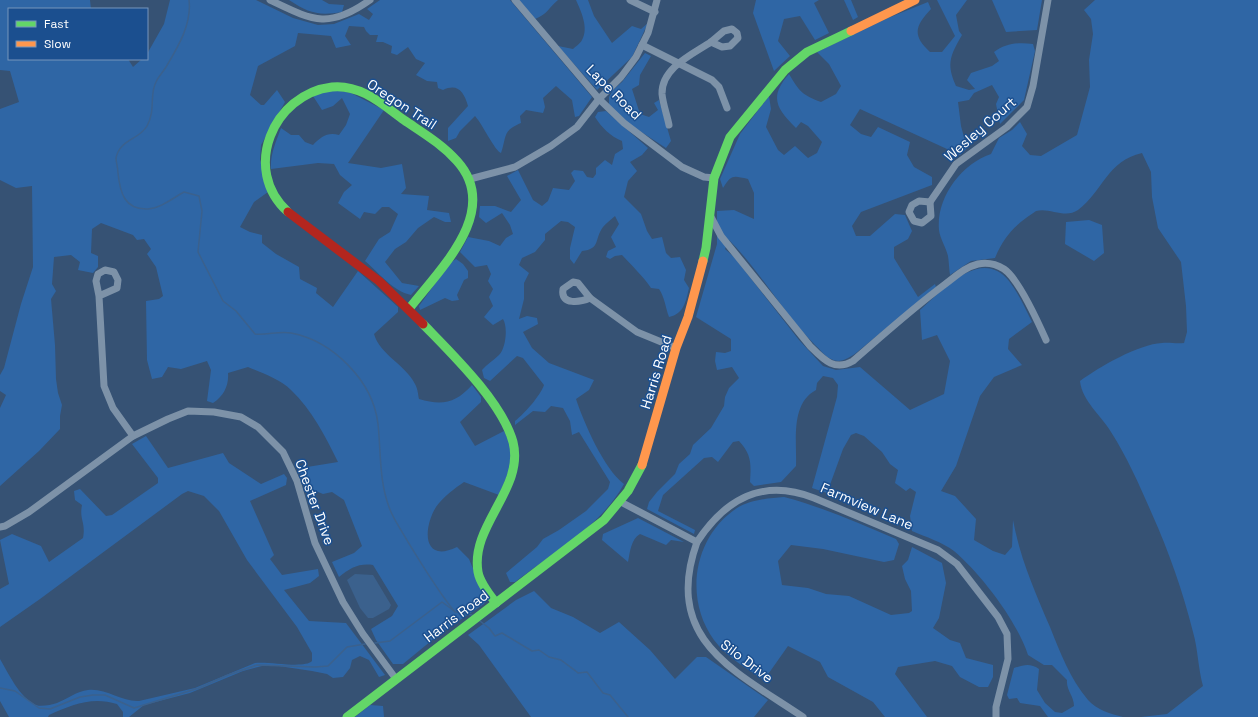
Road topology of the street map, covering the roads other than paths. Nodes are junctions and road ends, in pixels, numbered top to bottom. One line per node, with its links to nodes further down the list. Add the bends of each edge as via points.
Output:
1 (270, 0): 2 (street, via 321,20 338,18)
2 (370, 0)
3 (515, 0): 13 (street, Lape Road)
4 (630, 0): 9 (street)
5 (657, 0): 9 (street)
6 (915, 0): 8 (street, Harris Road)
7 (1048, 0): 18 (street, Wesley Court, via 1027,107 1007,127 956,164)
8 (902, 3): 16 (street, Harris Road, via 807,52 785,70 736,128 727,143)
9 (655, 12): 11 (street)
10 (711, 42): 12 (street)
11 (642, 45): 12 (street); 13 (street, via 621,77)
12 (680, 62): 14 (street, via 712,80 719,87); 15 (street, via 666,78 663,88 662,95)
13 (599, 99): 16 (street, Lape Road, via 624,123 682,167 704,177); 17 (street, via 577,127 551,146 516,167)
14 (727, 108)
15 (669, 125)
16 (714, 178): 19 (street, Harris Road)
17 (470, 179): 22 (street, Oregon Trail, via 474,203 466,231); 22 (street, Oregon Trail, via 454,158 438,144 364,93 341,85 323,88 303,96 287,109 275,124 264,151 266,175 276,199)
18 (930, 202)
19 (711, 217): 23 (street, via 721,236 792,324 823,360 831,364 845,366 853,361 956,276 970,267 983,263 994,264 1005,270 1015,282); 24 (street, Harris Road, via 706,248 688,317)
20 (99, 296): 25 (street, via 104,386 113,408)
21 (590, 298): 24 (street, via 637,332)
22 (409, 309): 29 (street, Oregon Trail, via 494,405 515,444 510,480 485,528 479,548 478,573)
23 (1046, 340)
24 (676, 348): 26 (street, Harris Road, via 644,462 628,491)
25 (133, 436): 27 (street, Chester Drive, via 29,512); 30 (street, Chester Drive, via 188,411 242,417 258,427 282,452 296,481 315,543 342,602)
26 (619, 501): 28 (street); 29 (street, Harris Road, via 604,520)
27 (0, 527)
28 (697, 542): 32 (street, Silo Drive, via 690,566 688,595 693,618 703,639 718,657 735,671); 33 (street, Farmview Lane, via 713,521 732,503 750,494 773,489 804,494 945,554 969,579 998,617 1007,634 1008,659 996,707)
29 (496, 603): 30 (street, Harris Road)
30 (396, 679): 31 (street, Harris Road)
31 (347, 717)
32 (803, 717)
33 (996, 717)

